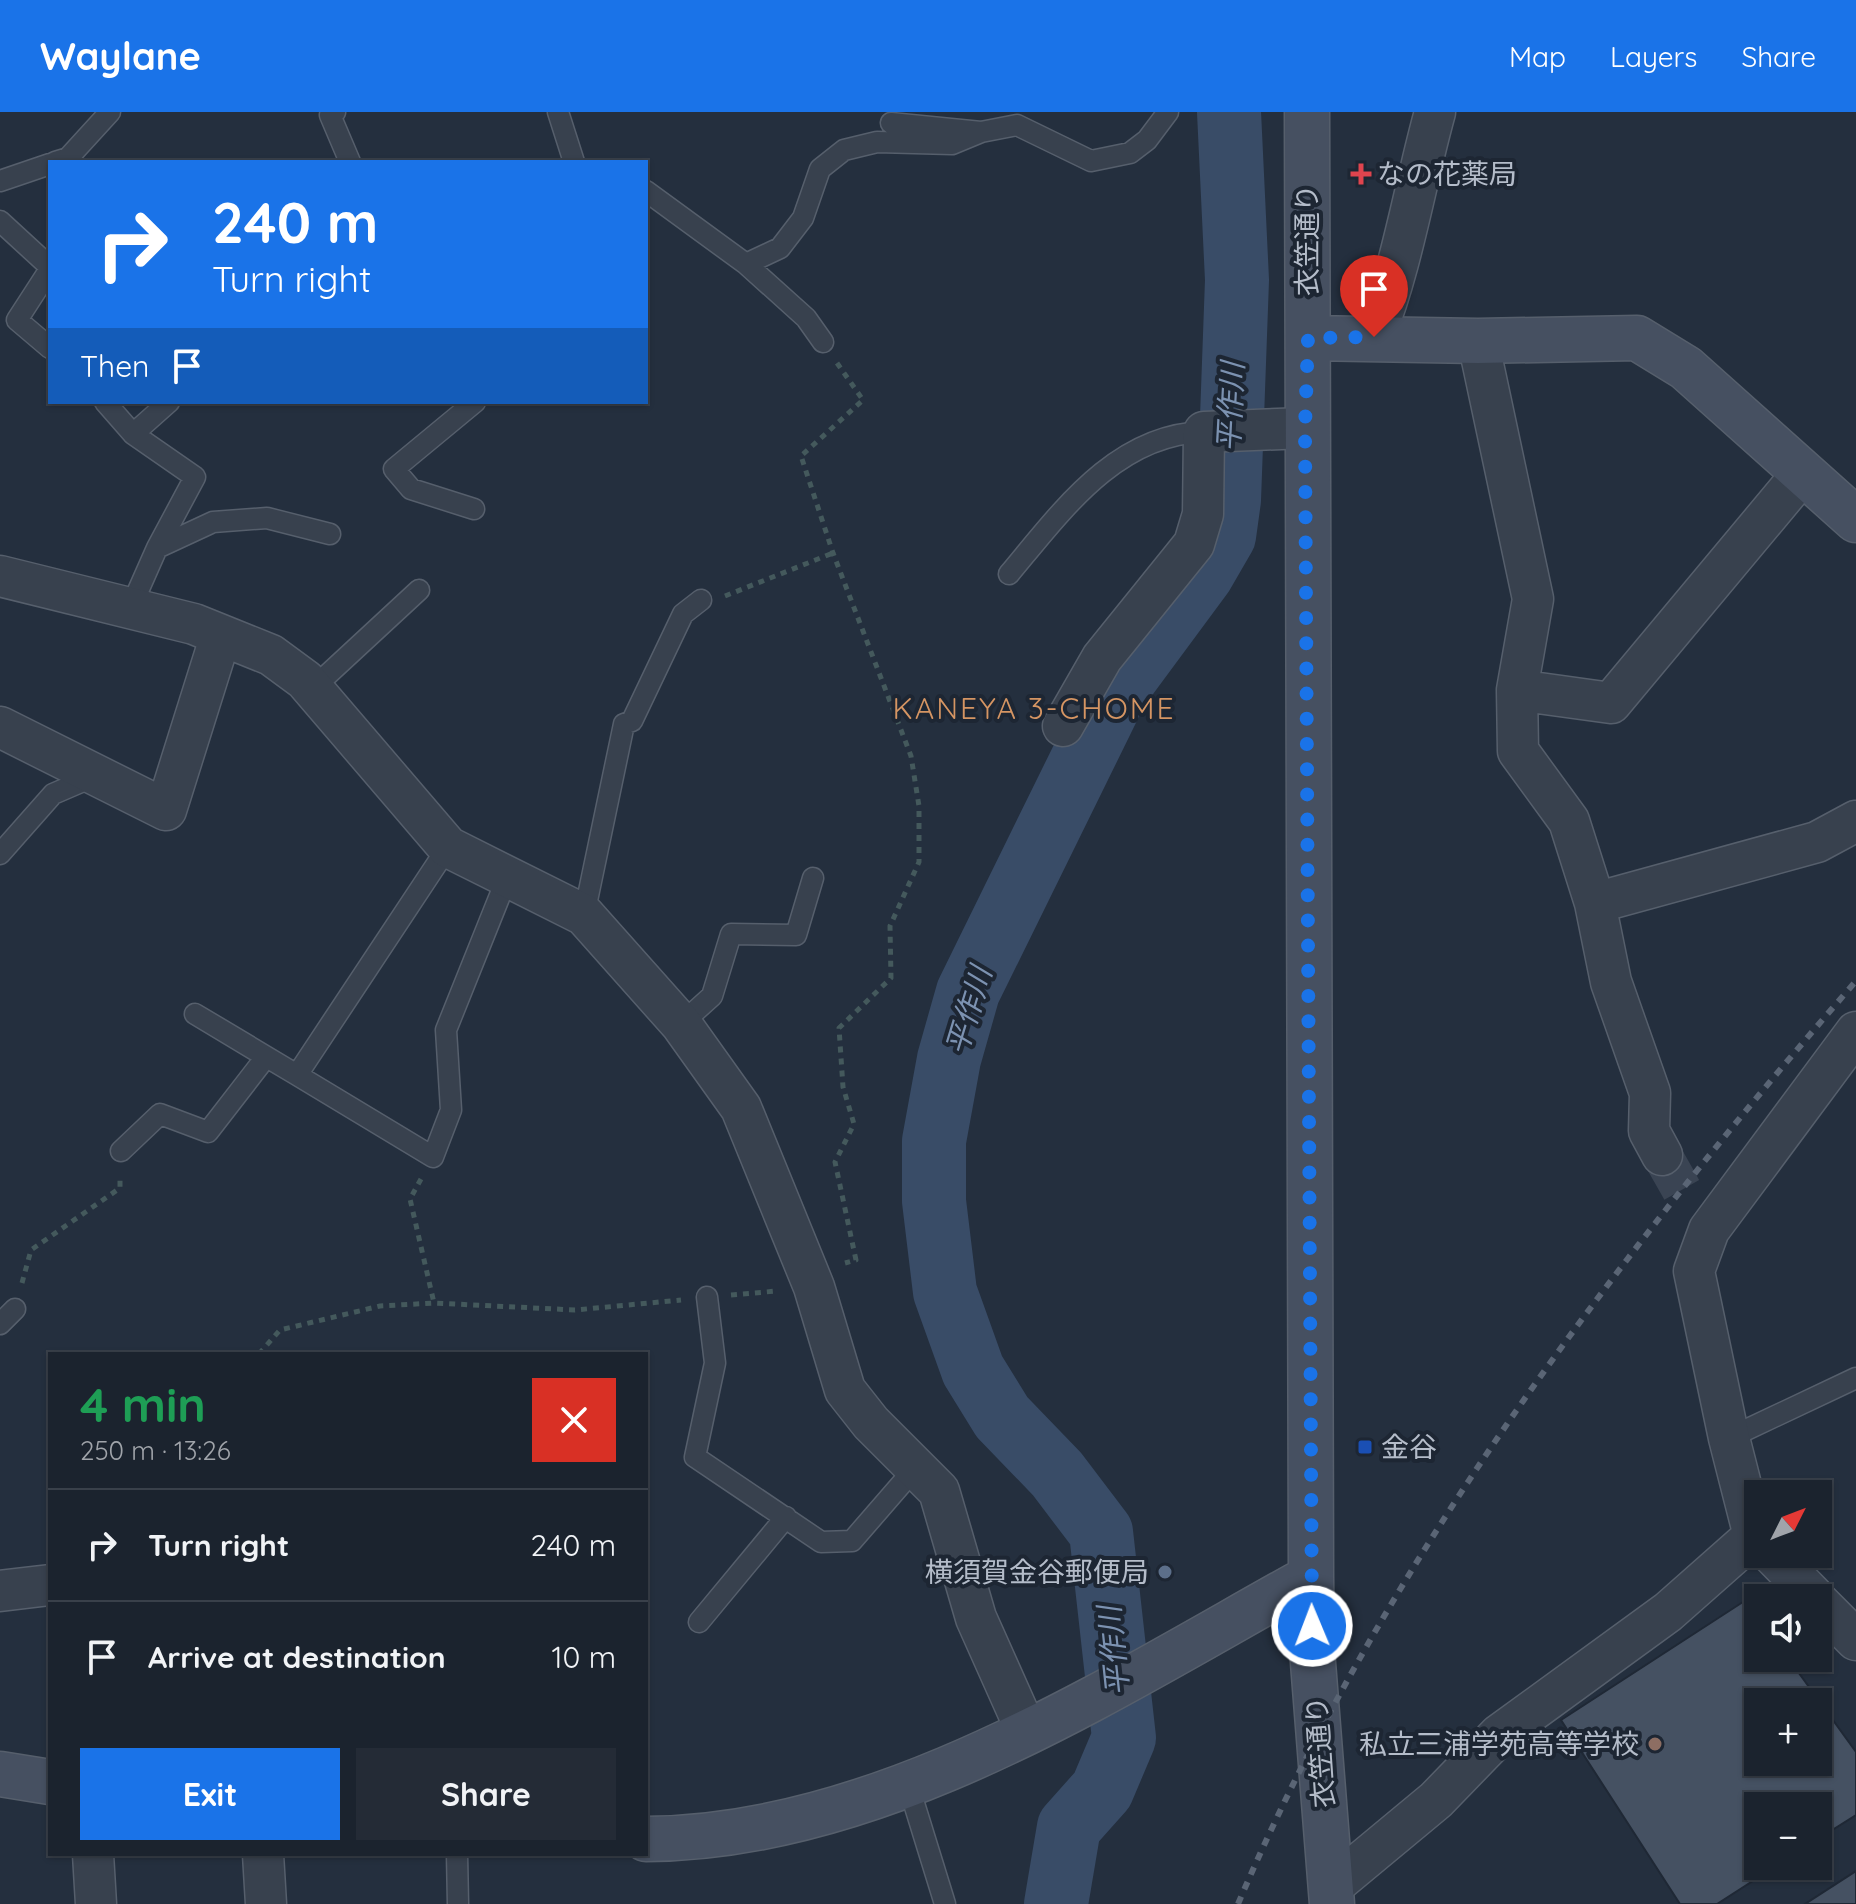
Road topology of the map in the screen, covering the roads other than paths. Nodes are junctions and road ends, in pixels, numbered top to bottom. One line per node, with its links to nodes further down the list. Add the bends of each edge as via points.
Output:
1 (110, 112): 9 (lane)
2 (335, 112): 10 (lane, via 330,115)
3 (558, 112): 11 (lane)
4 (1168, 112): 8 (lane, via 1130,153 1091,161 1017,125)
5 (1307, 112): 20 (street, 衣笠通り)
6 (1435, 112): 19 (street, via 1413,192 1411,224)
7 (891, 123): 8 (lane)
8 (981, 132): 16 (lane, via 952,144 877,142 844,150 820,169 803,218 780,248)
9 (62, 160)
10 (349, 160)
11 (573, 160)
12 (48, 165): 13 (lane)
13 (0, 181)
14 (648, 192): 16 (lane)
15 (0, 221): 17 (lane)
16 (746, 264): 22 (lane, via 806,318)
17 (48, 266)
18 (48, 271): 23 (lane, via 17,320)
19 (1374, 337): 20 (street); 21 (street)
20 (1308, 338): 27 (street, 衣笠通り)
21 (1478, 341): 30 (street, via 1637,338 1686,368); 42 (street, via 1533,599)
22 (823, 342)
23 (48, 346)
24 (107, 404): 29 (lane)
25 (167, 404): 29 (lane)
26 (473, 404): 31 (lane, via 394,469 411,489)
27 (1305, 428): 28 (street); 70 (street, 衣笠通り)
28 (1204, 432): 35 (lane, via 1133,449 1077,493); 43 (street, via 1203,514 1194,544 1102,658)
29 (133, 434): 34 (lane, via 195,477)
30 (1803, 473): 32 (street); 42 (street, via 1611,703)
31 (474, 509)
32 (1856, 520)
33 (330, 534): 34 (lane, via 267,518 213,522)
34 (157, 548): 39 (lane)
35 (1009, 574)
36 (0, 576): 39 (street)
37 (419, 590): 41 (lane)
38 (701, 600): 52 (lane, via 683,614 632,721 624,724)
39 (130, 609): 40 (street)
40 (221, 635): 41 (street, via 271,655); 45 (street, via 166,810)
41 (312, 689): 47 (street)
42 (1517, 690): 51 (street, via 1518,751 1569,821)
43 (1063, 726)
44 (0, 727): 45 (street)
45 (98, 774): 48 (lane, via 53,794)
46 (1856, 821): 51 (street, via 1817,842)
47 (448, 847): 49 (street); 57 (lane)
48 (0, 854)
49 (507, 878): 52 (street); 57 (lane, via 446,1030 451,1110 433,1157)
50 (813, 878): 54 (lane, via 796,935 731,934 712,996)
51 (1595, 903): 59 (street, via 1611,982 1650,1093 1649,1131)
52 (584, 915): 54 (street)
53 (195, 1014): 56 (lane)
54 (681, 1024): 65 (street, via 741,1108 811,1281 845,1390)
55 (1856, 1032): 64 (street, via 1700,1218 1694,1271)
56 (266, 1057): 57 (lane); 58 (lane, via 208,1132 160,1114)
57 (297, 1075)
58 (121, 1151)
59 (1662, 1155)
60 (707, 1297): 67 (lane, via 715,1363 695,1457)
61 (15, 1309): 62 (lane)
62 (0, 1324)
63 (1856, 1378): 64 (lane)
64 (1729, 1438): 66 (street)
65 (917, 1466): 67 (lane, via 852,1541 821,1542); 77 (street, via 939,1491 976,1618)
66 (1744, 1486)
67 (786, 1517): 75 (lane)
68 (1744, 1556): 85 (street, via 1499,1735)
69 (1786, 1568): 71 (street)
70 (1311, 1577): 77 (street); 85 (street, 衣笠通り)
71 (1801, 1584)
72 (48, 1585): 73 (street)
73 (0, 1591)
74 (1832, 1616): 76 (street)
75 (699, 1622)
76 (1856, 1640)
77 (1026, 1730): 80 (street)
78 (0, 1774): 79 (street)
79 (48, 1782)
80 (908, 1784): 81 (street, via 769,1827 691,1839); 89 (lane)
81 (648, 1839)
82 (93, 1856): 86 (street)
83 (263, 1856): 87 (street)
84 (457, 1856): 88 (lane)
85 (1331, 1896)
86 (96, 1904)
87 (266, 1904)
88 (458, 1904)
89 (945, 1904)

